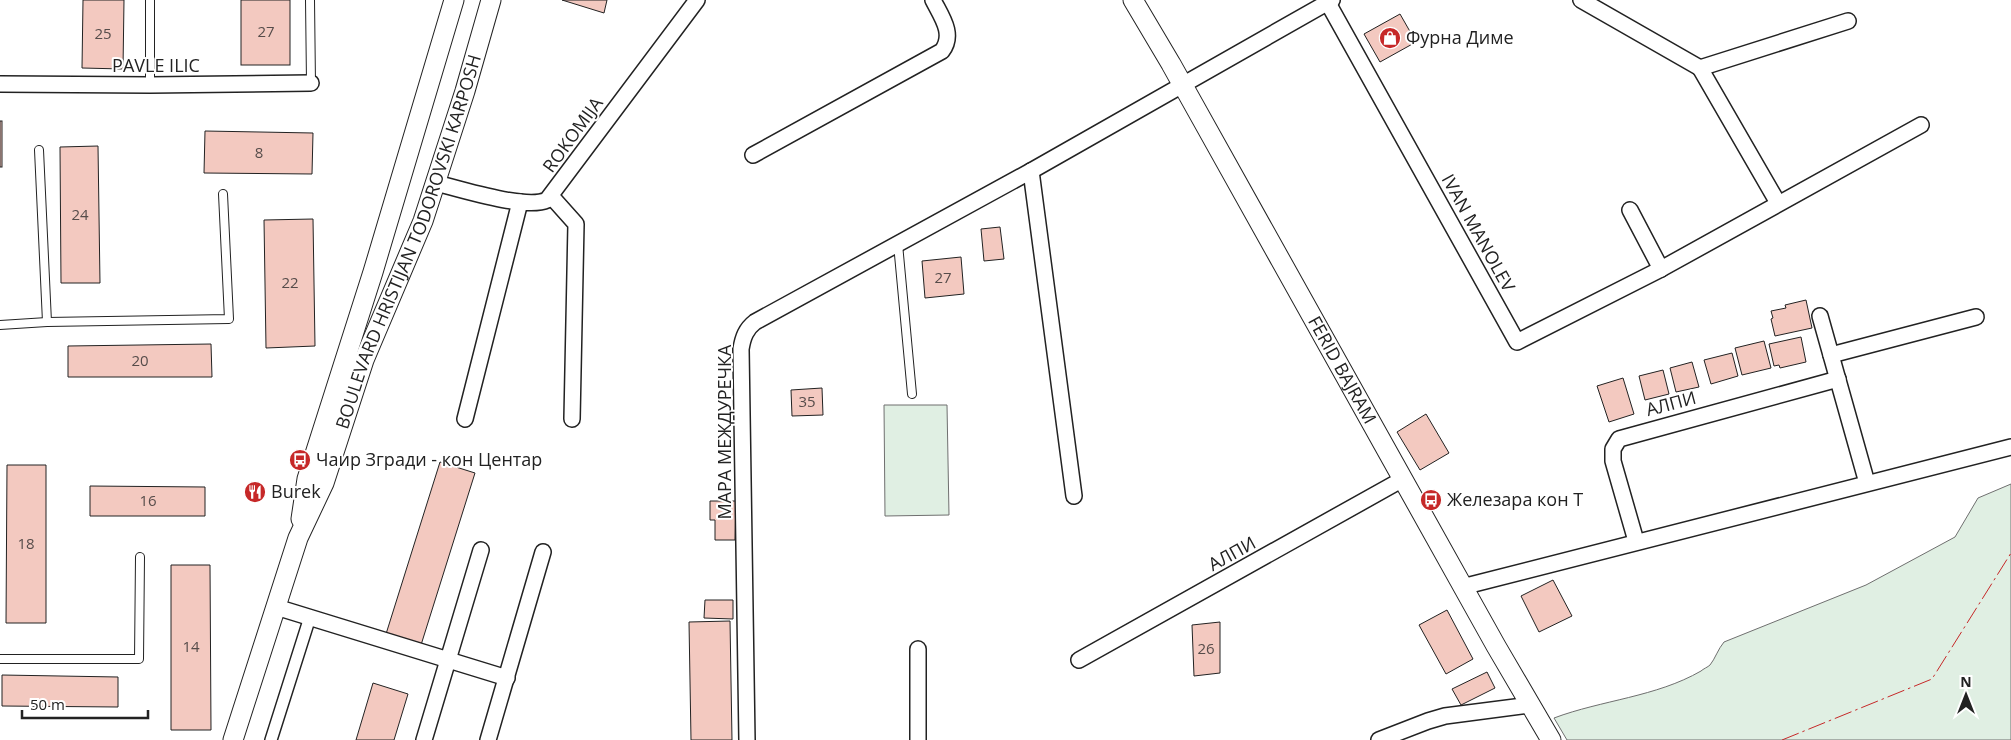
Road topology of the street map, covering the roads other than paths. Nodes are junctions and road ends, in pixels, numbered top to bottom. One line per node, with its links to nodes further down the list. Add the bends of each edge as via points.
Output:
1 (150, 0): 15 (lane)
2 (310, 0): 12 (lane)
3 (454, 0): 41 (street, BOULEVARD HRISTIJAN TODOROVSKI KARPOSH, via 382,245 307,479)
4 (491, 0): 20 (street, BOULEVARD HRISTIJAN TODOROVSKI KARPOSH)
5 (697, 0): 22 (street, ROKOMIJA)
6 (933, 0): 18 (street, via 947,30 948,39 942,51)
7 (1133, 0): 14 (street, FERID BAJRAM)
8 (1581, 0): 11 (street)
9 (1330, 1): 14 (street, IVAN MANOLEV); 27 (street, IVAN MANOLEV, via 1517,342)
10 (1848, 21): 11 (street)
11 (1700, 68): 24 (street)
12 (311, 83): 15 (street, PAVLE ILIC)
13 (0, 84): 15 (street, PAVLE ILIC)
14 (1182, 84): 19 (street, МАРА МЕЖДУРЕЧКА); 38 (street, FERID BAJRAM)
15 (150, 85)
16 (1921, 125): 24 (street, IVAN MANOLEV)
17 (40, 150): 30 (lane)
18 (753, 155)
19 (1031, 171): 26 (street, МАРА МЕЖДУРЕЧКА); 40 (street)
20 (436, 183): 23 (street, ROKOMIJA); 41 (street, BOULEVARD HRISTIJAN TODOROVSKI KARPOSH, via 364,360 324,483)
21 (223, 194): 30 (lane, via 229,319)
22 (551, 196): 23 (street, ROKOMIJA, via 542,203); 36 (street, via 576,224)
23 (520, 202): 35 (street)
24 (1778, 203): 27 (street, IVAN MANOLEV)
25 (1630, 210): 27 (street)
26 (898, 244): 34 (lane); 59 (street, МАРА МЕЖДУРЕЧКА, via 756,322 742,340)
27 (1660, 269)
28 (1820, 316): 32 (street)
29 (1976, 317): 32 (street)
30 (48, 322): 31 (lane)
31 (0, 325)
32 (1831, 356): 33 (street)
33 (1838, 379): 39 (street); 42 (street, АЛПИ, via 1619,439 1613,449 1614,461)
34 (912, 394)
35 (465, 420)
36 (572, 420)
37 (2011, 447): 39 (street)
38 (1403, 480): 46 (street, FERID BAJRAM); 52 (street, АЛПИ)
39 (1867, 483): 42 (street)
40 (1074, 496)
41 (298, 538): 47 (street, BOULEVARD HRISTIJAN TODOROVSKI KARPOSH)
42 (1636, 541): 46 (street)
43 (481, 550): 51 (street)
44 (543, 552): 53 (street)
45 (140, 557): 50 (lane, via 139,659)
46 (1462, 587): 54 (street, FERID BAJRAM)
47 (276, 607): 48 (street); 55 (street, BOULEVARD HRISTIJAN TODOROVSKI KARPOSH)
48 (310, 617): 51 (street); 56 (street)
49 (918, 648): 60 (street)
50 (0, 659)
51 (449, 660): 53 (street); 57 (street)
52 (1080, 660)
53 (507, 678): 58 (street)
54 (1530, 705): 61 (street, via 1445,716); 62 (street, FERID BAJRAM)
55 (234, 740)
56 (271, 740)
57 (424, 740)
58 (488, 740)
59 (747, 740)
60 (918, 740)
61 (1379, 740)
62 (1551, 740)

